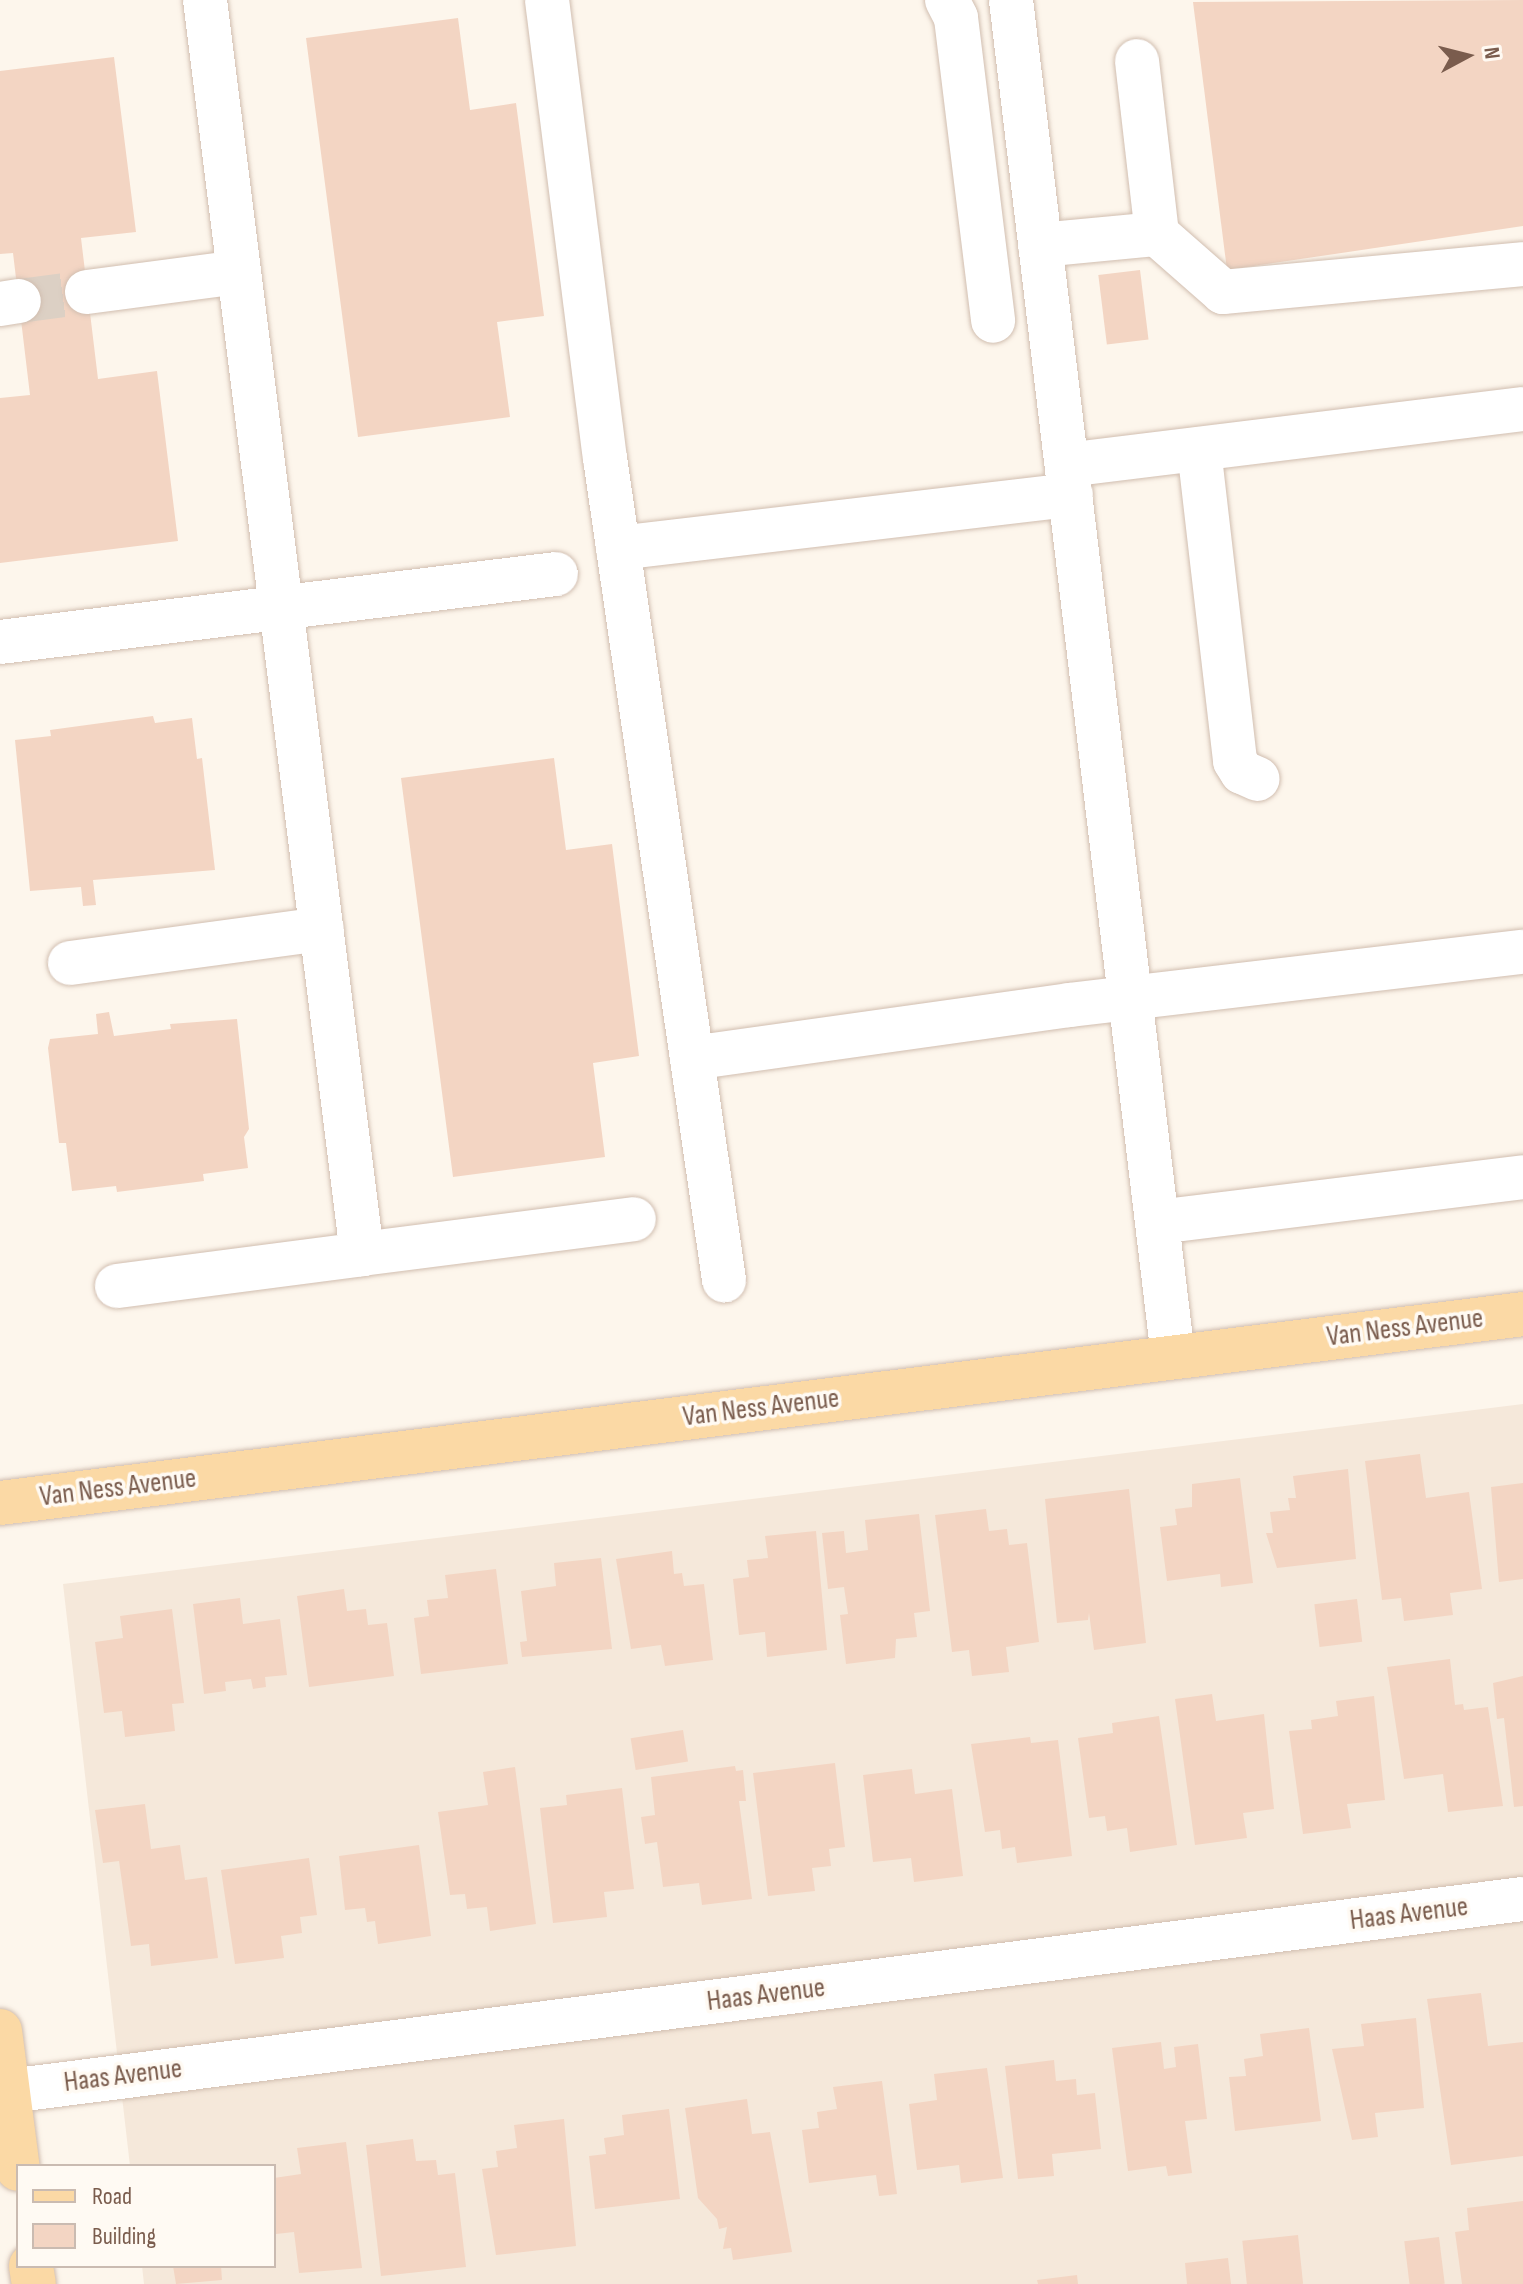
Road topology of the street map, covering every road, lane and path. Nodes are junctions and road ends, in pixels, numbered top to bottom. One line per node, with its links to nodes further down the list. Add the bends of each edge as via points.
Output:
1 (205, 0): 9 (street)
2 (547, 0): 15 (street)
3 (947, 0): 11 (street, via 956,18)
4 (1011, 0): 7 (street)
5 (1137, 61): 6 (street)
6 (1157, 234): 7 (street); 8 (street, via 1223,292)
7 (1040, 245): 14 (street)
8 (1523, 264)
9 (239, 272): 10 (street); 17 (street)
10 (87, 292)
11 (993, 321)
12 (1523, 409): 13 (street)
13 (1199, 449): 14 (street); 19 (street, via 1235,761 1242,772)
14 (1069, 480): 15 (street); 23 (street)
15 (618, 548): 24 (street)
16 (556, 574): 17 (street)
17 (281, 608): 18 (street); 20 (street)
18 (0, 642)
19 (1258, 779)
20 (322, 929): 22 (street); 28 (street)
21 (1523, 952): 23 (street)
22 (70, 963)
23 (1134, 998): 24 (street); 27 (street)
24 (692, 1058): 29 (street)
25 (1523, 1177): 27 (street)
26 (634, 1219): 28 (street)
27 (1158, 1222): 32 (street)
28 (362, 1254): 30 (street)
29 (724, 1280)
30 (117, 1286)
31 (1523, 1314): 32 (main road, Van Ness Avenue)
32 (1173, 1357): 33 (main road, Van Ness Avenue)
33 (0, 1503)
34 (1523, 1899): 36 (street, Haas Avenue)
35 (0, 2031): 36 (main road)
36 (9, 2091): 37 (main road)
37 (11, 2150)

